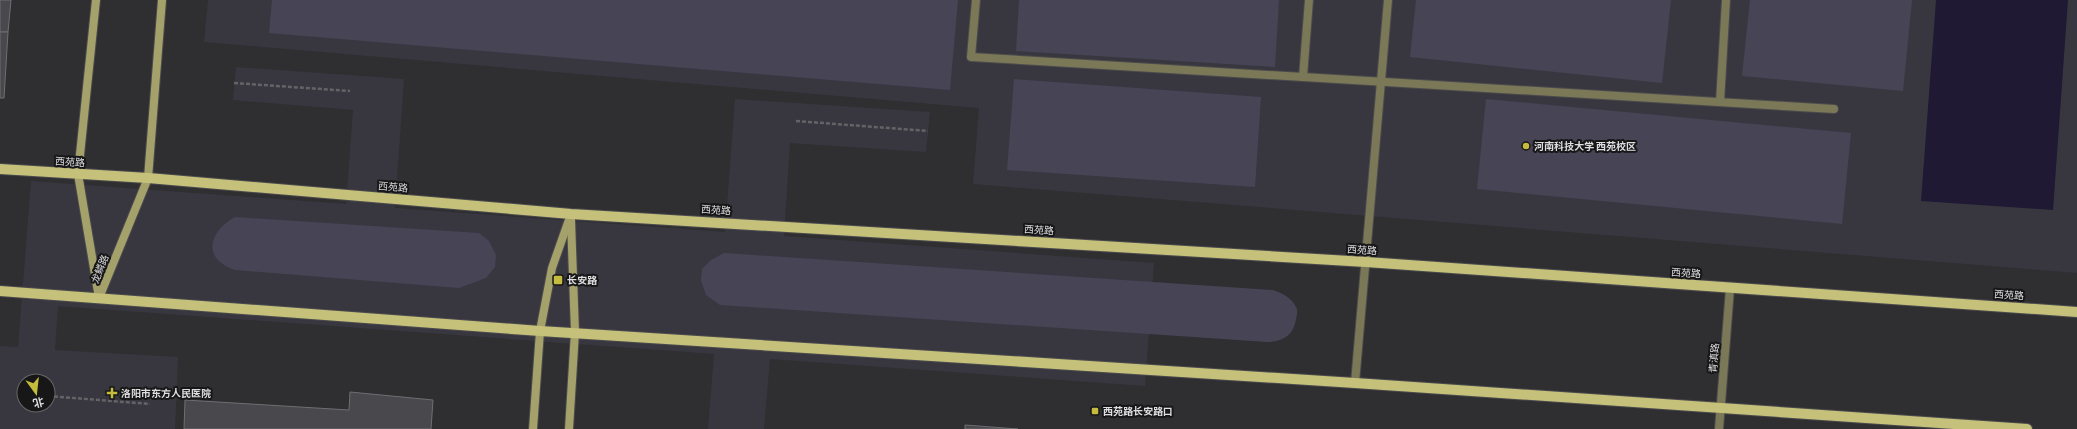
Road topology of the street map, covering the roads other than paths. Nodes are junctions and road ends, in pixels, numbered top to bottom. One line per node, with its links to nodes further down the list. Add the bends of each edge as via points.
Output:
1 (96, 0): 12 (main road, 龙鳞路)
2 (162, 0): 13 (main road, 龙鳞路)
3 (976, 0): 7 (street, via 971,57)
4 (1309, 0): 7 (street)
5 (1388, 0): 8 (street)
6 (1726, 0): 9 (street)
7 (1303, 77): 8 (street)
8 (1381, 82): 9 (street); 15 (street)
9 (1720, 102): 10 (street)
10 (1834, 109)
11 (0, 169): 12 (main road, 西苑路)
12 (78, 174): 13 (main road, 西苑路); 18 (main road, 龙鳞路)
13 (148, 178): 14 (main road, 西苑路); 18 (main road, 龙鳞路)
14 (571, 214): 15 (main road, 西苑路); 20 (main road, via 552,268); 21 (main road)
15 (1366, 262): 16 (main road, 西苑路); 22 (street)
16 (1730, 288): 19 (main road, 西苑路); 23 (street, 青滇路)
17 (0, 291): 18 (main road)
18 (99, 298): 20 (main road)
19 (2077, 312)
20 (540, 331): 21 (main road); 24 (main road)
21 (575, 332): 22 (main road); 25 (main road)
22 (1355, 383): 23 (main road)
23 (1720, 408): 26 (street, 青滇路); 27 (main road)
24 (533, 429)
25 (569, 429)
26 (1719, 429)
27 (2027, 429)

